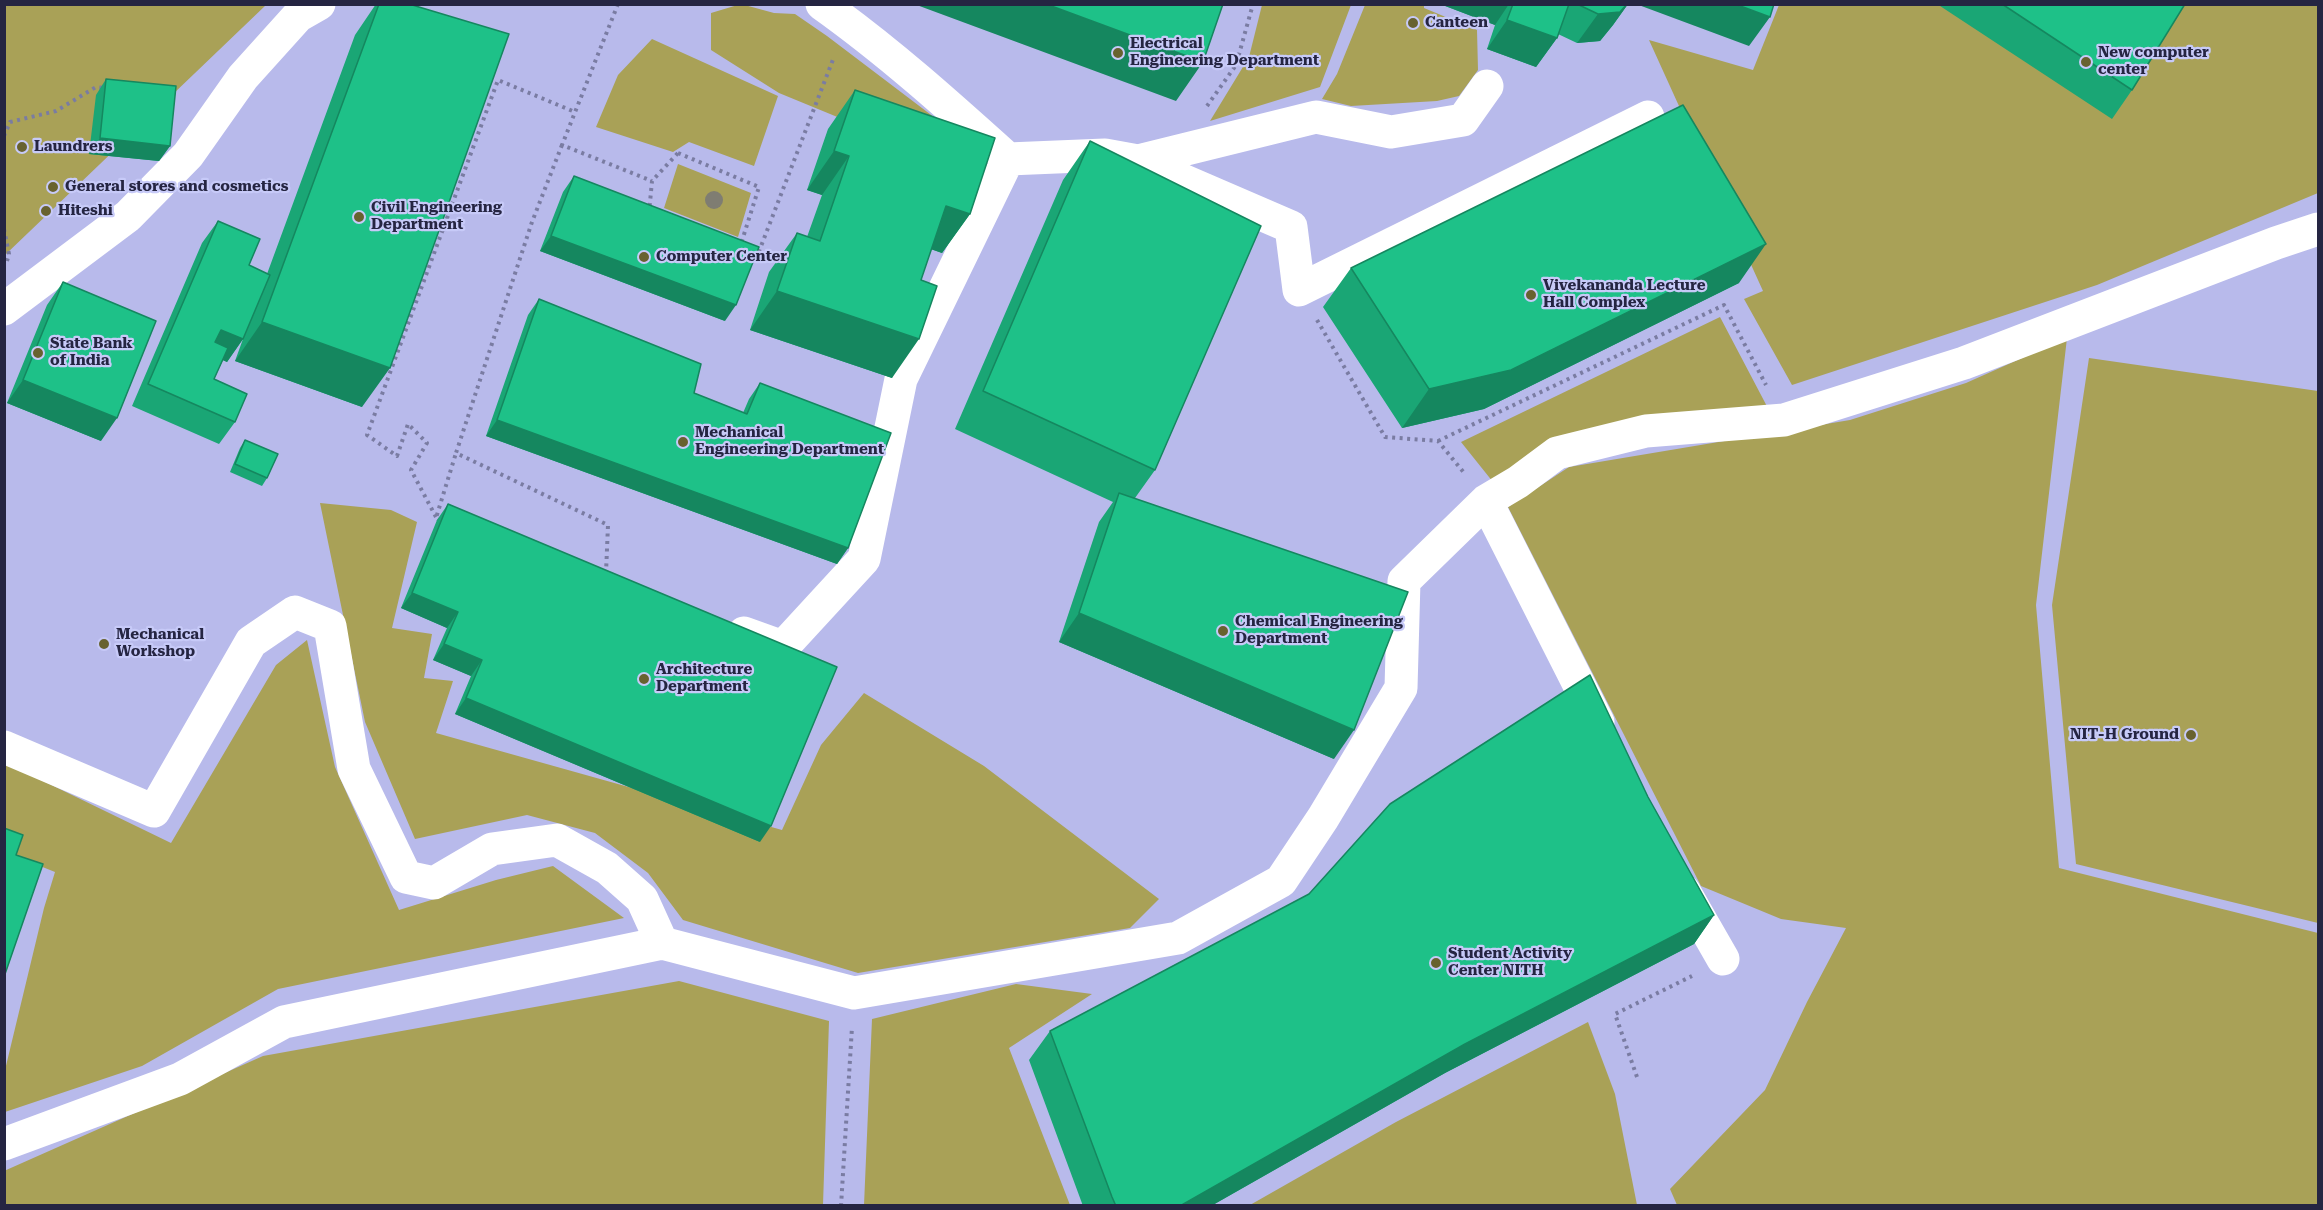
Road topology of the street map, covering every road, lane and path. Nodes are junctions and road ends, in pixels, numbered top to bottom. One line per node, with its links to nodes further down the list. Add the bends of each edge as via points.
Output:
1 (319, 4): 20 (street, via 298,16 243,77 188,155 128,216)
2 (618, 4): 8 (path)
3 (1253, 4): 7 (path, via 1236,65)
4 (835, 14): 12 (street); 17 (path, via 810,117 758,254)
5 (1487, 86): 13 (street, via 1463,120 1391,132 1316,117)
6 (106, 88): 10 (path, via 96,87 56,111 10,122)
7 (1205, 109)
8 (575, 112): 11 (path); 25 (path, via 498,80 368,435 397,456 408,424 427,443 411,470)
9 (1648, 117): 19 (street)
10 (4, 136)
11 (562, 145): 14 (path); 23 (path, via 532,222)
12 (1008, 159): 13 (street, via 1105,155); 28 (street, via 901,379 864,559 783,647)
13 (1138, 161): 19 (street, via 1291,227)
14 (652, 181): 17 (path, via 649,213); 17 (path, via 678,153 759,187)
15 (4, 229): 18 (path, via 9,254)
16 (2319, 229): 21 (street, via 1964,363)
17 (740, 247)
18 (4, 270)
19 (1299, 290): 22 (path, via 1385,438)
20 (4, 309)
21 (1784, 420): 22 (path, via 1724,305); 24 (street, via 1646,431 1557,453)
22 (1438, 441): 24 (path)
23 (456, 453): 25 (path); 27 (path, via 608,525)
24 (1486, 501): 29 (street); 34 (street, via 1404,581 1401,688 1281,881 1178,938)
25 (436, 518): 26 (path)
26 (447, 524)
27 (606, 583)
28 (717, 623)
29 (1610, 745)
30 (4, 747): 32 (street, via 154,811 251,642 295,612 330,626 354,768 406,877 434,884 492,849 556,840 607,868 642,899)
31 (1668, 862): 33 (street)
32 (662, 943): 34 (street); 36 (street, via 284,1022 180,1078)
33 (1723, 959): 35 (path, via 1615,1014)
34 (854, 993): 37 (path)
35 (1637, 1077)
36 (4, 1144)
37 (842, 1206)

